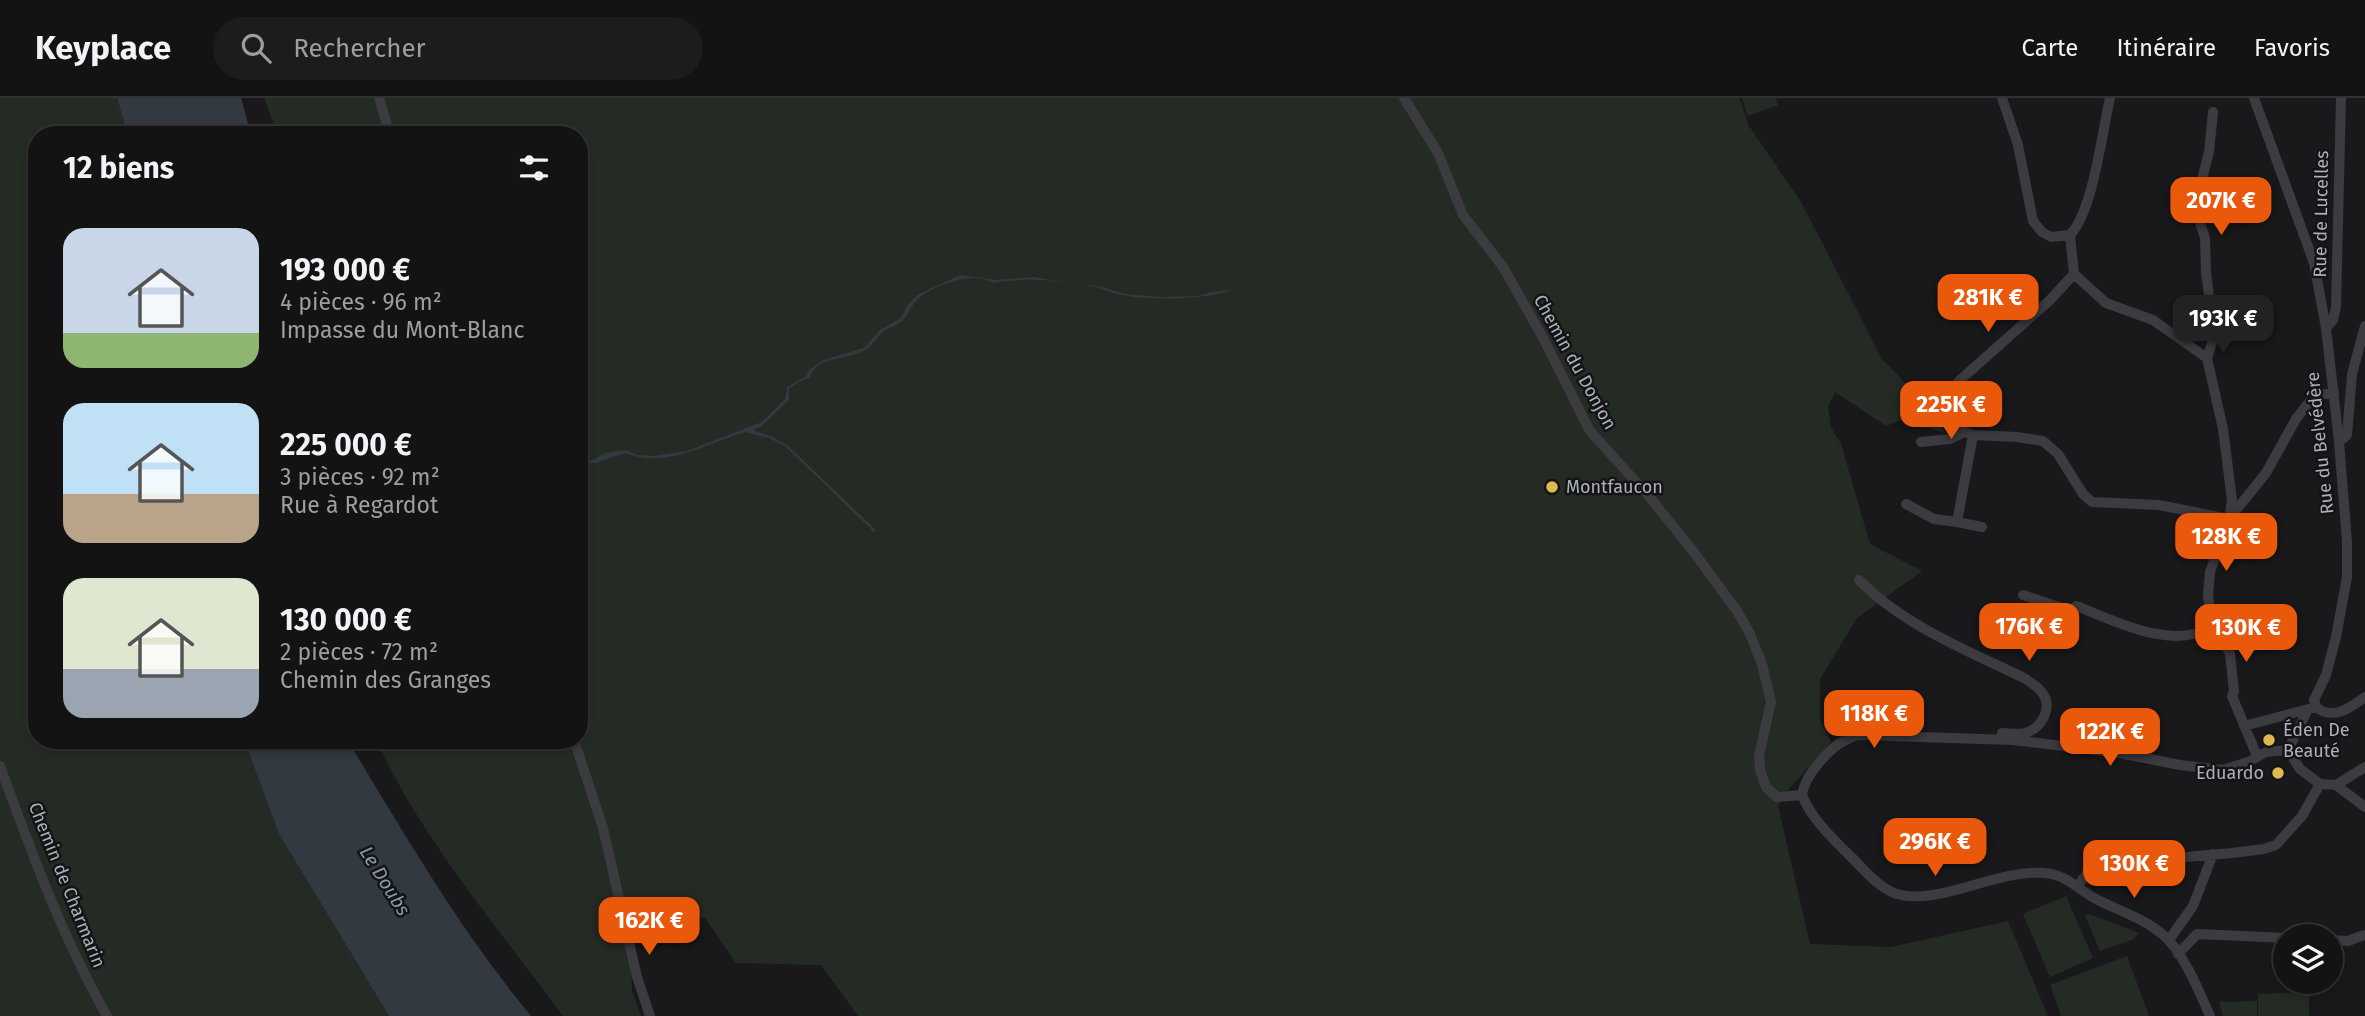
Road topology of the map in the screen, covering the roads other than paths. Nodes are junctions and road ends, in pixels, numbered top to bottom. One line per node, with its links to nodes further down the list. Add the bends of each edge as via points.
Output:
1 (379, 98): 8 (street)
2 (1404, 98): 36 (street, Chemin du Donjon, via 1438,153 1463,215 1503,267 1590,431 1647,494 1737,611 1762,664 1772,702 1759,756 1760,771 1766,787 1777,797)
3 (2002, 98): 9 (street, via 2018,145 2034,221 2050,237)
4 (2110, 98): 9 (street, via 2087,202)
5 (2254, 98): 12 (street, Rue du Belvédère, via 2314,262)
6 (2341, 98): 12 (street, Rue de Lucelles, via 2337,298 2333,320)
7 (2213, 112): 13 (street, via 2197,214 2205,238 2211,312 2212,343)
8 (387, 126)
9 (2070, 235): 10 (street)
10 (2074, 274): 13 (street, via 2106,303 2154,320); 15 (street, via 1954,388 1954,416)
11 (2365, 326): 17 (street, via 2352,374 2347,435)
12 (2326, 328): 14 (street, Rue du Belvédère)
13 (2207, 358): 19 (street, via 2223,429)
14 (2333, 392): 17 (street, Rue du Belvédère); 19 (street, via 2313,397 2266,473)
15 (1969, 434): 16 (street); 19 (street, via 2043,441 2059,454 2092,502 2159,505); 20 (street)
16 (1921, 442)
17 (2339, 442): 26 (street, Rue du Belvédère, via 2347,577 2326,675)
18 (1906, 503): 20 (street, via 1934,519)
19 (2230, 519): 24 (street, via 2210,572)
20 (1957, 522): 21 (street)
21 (1982, 527)
22 (1859, 580): 28 (street, via 1896,611 2026,679 2046,697 2047,709 2034,729 1960,733)
23 (2023, 595): 24 (street, via 2074,612 2076,606 2150,635 2200,634)
24 (2213, 626): 27 (street, via 2230,654 2232,696)
25 (2365, 697): 26 (street, via 2333,714)
26 (2312, 708): 27 (street); 30 (street, Rue du Belvédère)
27 (2244, 726): 31 (street)
28 (1952, 738): 31 (street, via 2043,744 2223,769); 36 (street, via 1857,735 1838,744 1813,772)
29 (577, 749): 46 (street, via 603,828)
30 (2288, 750): 31 (street); 34 (street, via 2300,769)
31 (2257, 756)
32 (0, 766): 45 (street, Chemin de Charmarin, via 47,888)
33 (2365, 767): 35 (street)
34 (2320, 784): 35 (street); 38 (street, via 2302,816 2276,845)
35 (2336, 785): 37 (street)
36 (1802, 796): 39 (street, via 1836,842 1898,894 1936,894 1990,879 2044,873)
37 (2365, 807)
38 (2213, 854): 39 (street, via 2099,863); 42 (street, via 2193,906)
39 (2078, 886): 42 (street)
40 (2364, 935): 43 (street)
41 (2273, 937): 44 (street, via 2197,934)
42 (2169, 940): 44 (street)
43 (2343, 941)
44 (2178, 954): 47 (street)
45 (107, 1016)
46 (650, 1016)
47 (2210, 1016)

